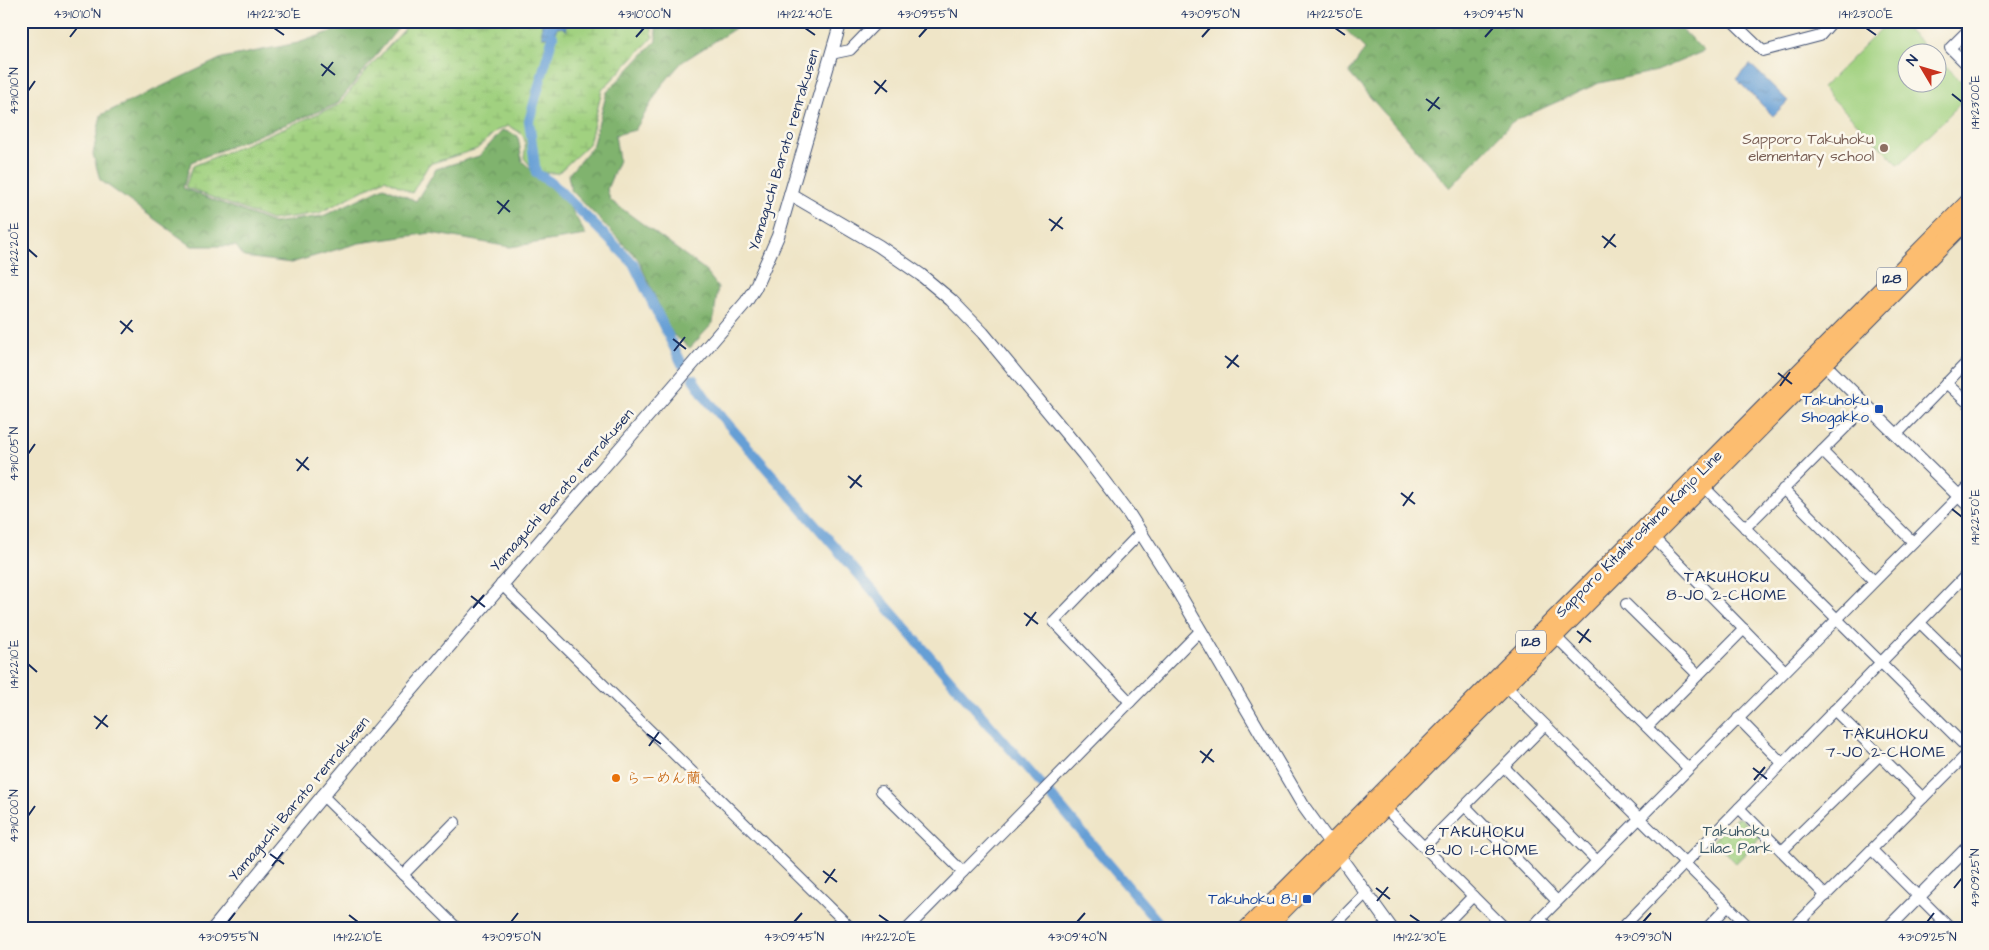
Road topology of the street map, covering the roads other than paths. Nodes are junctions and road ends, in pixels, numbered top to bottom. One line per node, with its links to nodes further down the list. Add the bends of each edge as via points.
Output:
1 (841, 21): 6 (street, Yamaguchi Barato renrakusen)
2 (878, 21): 6 (street, via 850,50)
3 (1833, 21): 4 (street, via 1820,36 1763,51)
4 (1739, 23)
5 (1968, 30): 7 (street, via 1950,48)
6 (831, 54): 8 (street, Yamaguchi Barato renrakusen)
7 (1968, 66)
8 (790, 194): 24 (street, via 879,246 951,300 983,333 1084,455); 30 (street, Yamaguchi Barato renrakusen, via 778,236 746,302)
9 (1968, 202): 11 (main road, Sapporo Kitahiroshima Kanjo Line / 128)
10 (1968, 219): 11 (main road, Sapporo Kitahiroshima Kanjo Line / 128)
11 (1820, 360): 15 (street); 18 (main road, Sapporo Kitahiroshima Kanjo Line / 128)
12 (1968, 361): 13 (street)
13 (1946, 383): 14 (street); 16 (street)
14 (1968, 403)
15 (1867, 406): 16 (street); 17 (street)
16 (1896, 434): 21 (street)
17 (1822, 451): 20 (street); 26 (street)
18 (1699, 482): 23 (street); 25 (main road, Sapporo Kitahiroshima Kanjo Line / 128); 42 (main road, Sapporo Kitahiroshima Kanjo Line / 128)
19 (1968, 487): 21 (street)
20 (1784, 489): 23 (street); 28 (street)
21 (1958, 496): 22 (street); 26 (street)
22 (1968, 506)
23 (1745, 528): 33 (street)
24 (1141, 532): 36 (street); 43 (street, via 1054,622)
25 (1653, 537): 35 (street); 37 (main road, Sapporo Kitahiroshima Kanjo Line / 128)
26 (1913, 542): 28 (street)
27 (1968, 574): 29 (street)
28 (1874, 581): 33 (street)
29 (1960, 582): 31 (street); 34 (street)
30 (501, 584): 54 (street, Yamaguchi Barato renrakusen); 79 (street)
31 (1968, 590)
32 (1626, 604): 41 (street)
33 (1836, 620): 38 (street); 39 (street)
34 (1920, 623): 38 (street); 40 (street)
35 (1744, 629): 39 (street); 41 (street)
36 (1200, 631): 43 (street); 63 (street, via 1304,807)
37 (1554, 636): 42 (main road, Sapporo Kitahiroshima Kanjo Line / 128); 47 (street)
38 (1880, 663): 44 (street); 48 (street)
39 (1786, 670): 45 (street)
40 (1968, 670)
41 (1698, 675): 47 (street)
42 (1501, 681): 46 (street); 57 (main road, Sapporo Kitahiroshima Kanjo Line / 128); 63 (main road, Sapporo Kitahiroshima Kanjo Line / 128)
43 (1130, 702): 68 (street)
44 (1834, 710): 49 (street); 50 (street)
45 (1738, 718): 50 (street); 52 (street)
46 (1545, 725): 51 (street); 59 (street)
47 (1646, 727): 52 (street)
48 (1968, 751): 55 (street)
49 (1880, 755): 55 (street); 65 (street)
50 (1782, 763): 58 (street)
51 (1504, 767): 56 (street); 66 (street)
52 (1688, 768): 59 (street)
53 (881, 791): 68 (street)
54 (322, 796): 69 (street); 77 (street, Yamaguchi Barato renrakusen)
55 (1923, 798): 64 (street)
56 (1464, 806): 61 (street); 74 (street)
57 (1385, 808): 61 (street); 63 (main road, Sapporo Kitahiroshima Kanjo Line / 128)
58 (1739, 808): 65 (street); 67 (street)
59 (1639, 818): 66 (street); 67 (street)
60 (455, 822): 69 (street)
61 (1424, 847): 71 (street)
62 (1968, 847): 73 (street)
63 (1334, 849): 70 (street); 81 (main road, Sapporo Kitahiroshima Kanjo Line / 128); 82 (main road, Sapporo Kitahiroshima Kanjo Line / 128)
64 (1872, 850): 72 (street); 73 (street)
65 (1782, 851): 72 (street)
66 (1597, 861): 74 (street)
67 (1685, 863): 75 (street); 89 (street)
68 (963, 872): 80 (street)
69 (402, 874): 78 (street)
70 (1366, 893): 83 (street); 84 (street)
71 (1473, 896): 85 (street); 86 (street)
72 (1826, 896): 92 (street)
73 (1919, 897): 93 (street); 94 (street)
74 (1557, 901): 76 (street)
75 (1728, 906): 90 (street); 91 (street)
76 (1540, 919): 87 (street); 88 (street)
77 (213, 929)
78 (458, 929)
79 (852, 929)
80 (907, 929)
81 (1246, 929)
82 (1265, 929)
83 (1331, 929)
84 (1392, 929)
85 (1441, 929)
86 (1506, 929)
87 (1530, 929)
88 (1550, 929)
89 (1621, 929)
90 (1706, 929)
91 (1751, 929)
92 (1792, 929)
93 (1887, 929)
94 (1951, 929)

